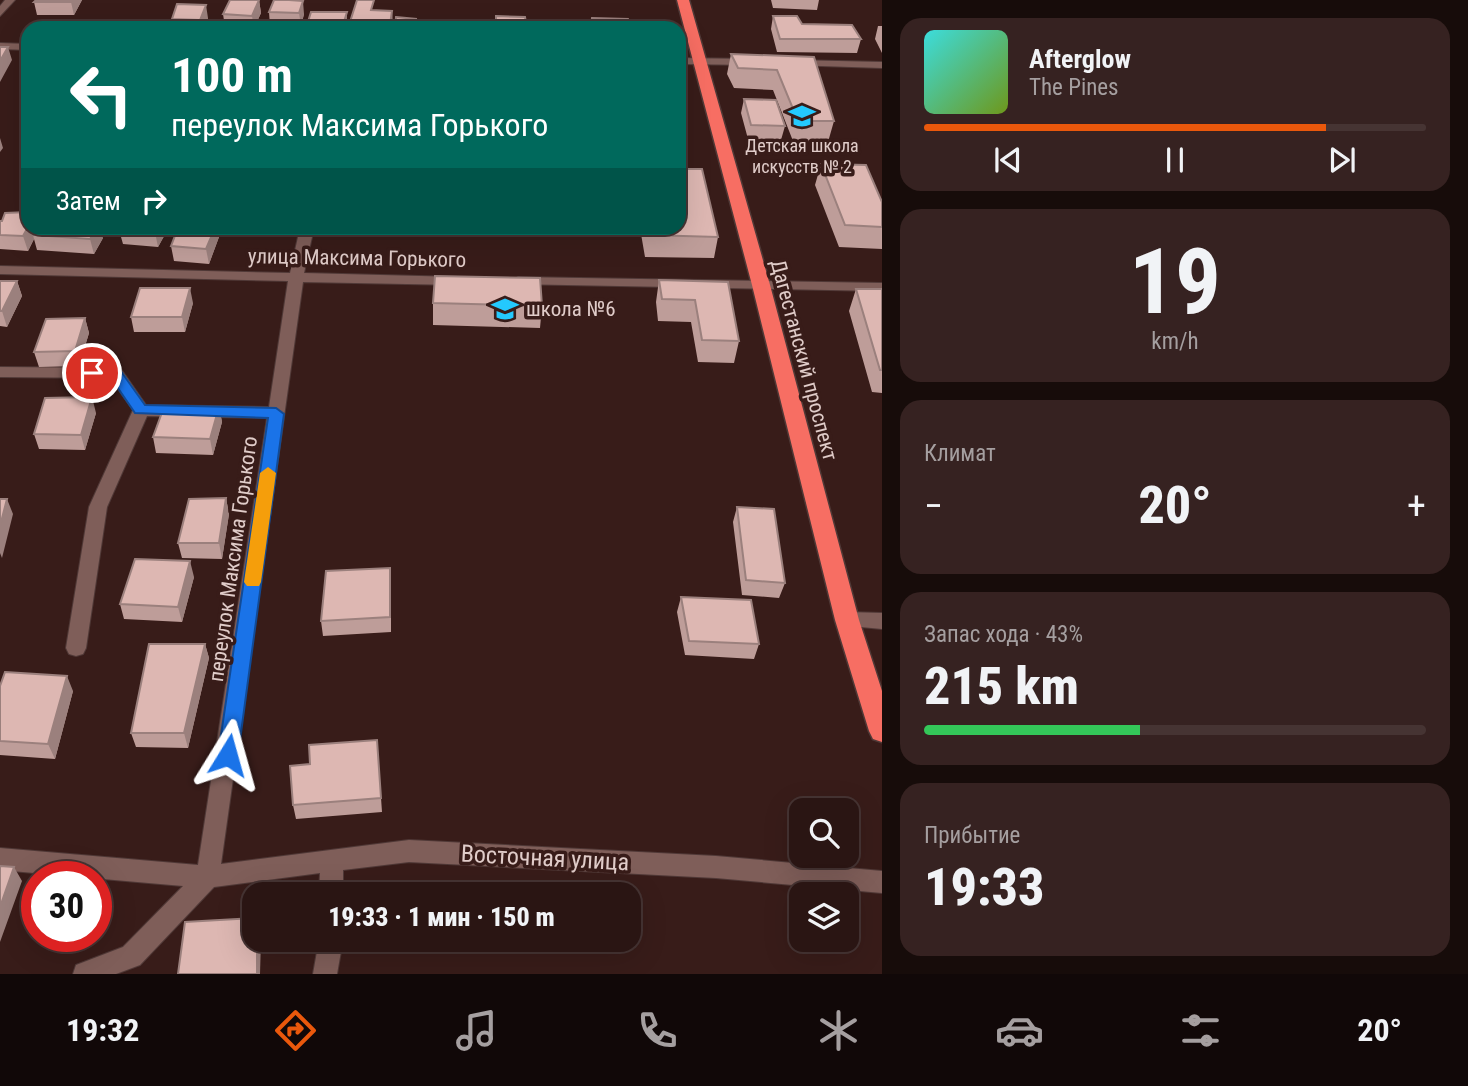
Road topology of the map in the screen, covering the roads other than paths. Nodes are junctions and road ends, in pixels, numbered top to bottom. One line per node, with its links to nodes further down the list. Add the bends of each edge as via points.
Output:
1 (10, 0): 3 (street)
2 (683, 0): 7 (highway, Дагестанский проспект)
3 (0, 13)
4 (0, 46): 5 (street)
5 (21, 47)
6 (686, 61): 7 (street)
7 (699, 62): 8 (street); 16 (highway, Дагестанский проспект)
8 (764, 63)
9 (777, 63): 10 (street)
10 (882, 65)
11 (305, 235): 13 (street, переулок Максима Горького)
12 (0, 270): 13 (street, улица Максима Горького)
13 (296, 278): 14 (street, улица Максима Горького); 20 (street, переулок Максима Горького)
14 (474, 281)
15 (501, 281): 16 (street)
16 (761, 285): 17 (street); 21 (highway, Дагестанский проспект)
17 (882, 287)
18 (0, 372): 19 (street, via 115,373)
19 (141, 410): 20 (street, переулок Максима Горького); 23 (street, via 98,506)
20 (276, 414): 27 (street, переулок Максима Горького)
21 (847, 620): 22 (street); 24 (highway, Дагестанский проспект)
22 (882, 621)
23 (76, 648)
24 (882, 731)
25 (0, 859): 27 (street, Восточная улица)
26 (332, 860): 27 (street, Восточная улица); 28 (street); 29 (street, Восточная улица, via 409,851 716,867)
27 (208, 877): 31 (street, via 131,956)
28 (331, 882)
29 (882, 882)
30 (329, 952): 32 (street)
31 (85, 974)
32 (325, 974)

